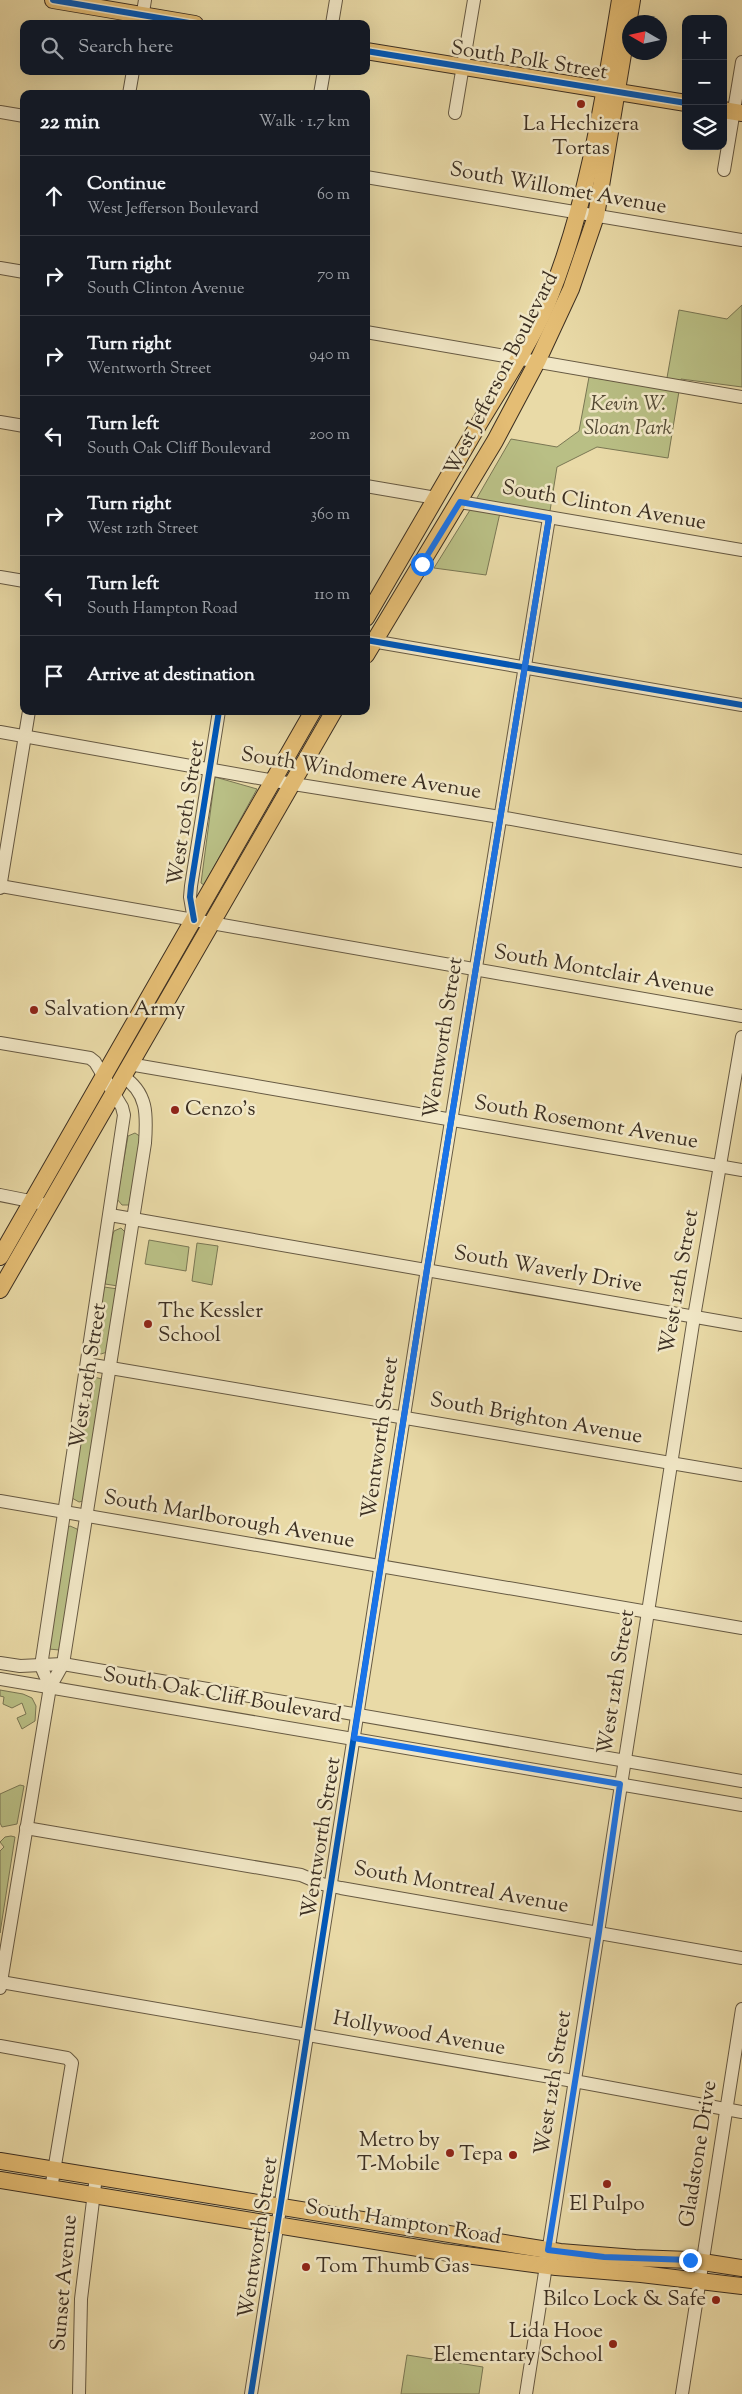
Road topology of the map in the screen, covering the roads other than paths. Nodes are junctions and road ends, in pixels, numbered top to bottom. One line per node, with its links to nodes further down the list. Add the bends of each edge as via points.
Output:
1 (53, 0): 6 (main road)
2 (336, 0): 8 (street)
3 (474, 0): 11 (street)
4 (620, 0): 16 (main road, West Jefferson Boulevard)
5 (632, 0): 16 (main road, West Jefferson Boulevard)
6 (143, 13): 7 (main road)
7 (176, 20)
8 (333, 20)
9 (370, 53): 11 (main road, South Polk Street)
10 (742, 62): 18 (street)
11 (462, 67): 16 (main road, South Polk Street); 20 (street)
12 (132, 75): 14 (street)
13 (323, 75): 15 (street)
14 (130, 90)
15 (321, 90)
16 (612, 91): 17 (main road, South Polk Street); 24 (main road, West Jefferson Boulevard); 25 (main road, West Jefferson Boulevard)
17 (682, 102)
18 (733, 111): 22 (street)
19 (0, 112): 21 (street)
20 (455, 113)
21 (20, 115)
22 (724, 170)
23 (370, 178): 24 (street, South Willomet Avenue)
24 (579, 212): 25 (street, South Willomet Avenue); 30 (main road, West Jefferson Boulevard, via 546,306)
25 (596, 216): 26 (street, South Willomet Avenue); 31 (main road, West Jefferson Boulevard, via 572,288)
26 (742, 240)
27 (0, 268): 28 (street)
28 (20, 271)
29 (370, 333): 30 (street)
30 (518, 358): 31 (street); 36 (main road, West Jefferson Boulevard)
31 (538, 360): 32 (street); 37 (main road, West Jefferson Boulevard)
32 (742, 397)
33 (0, 422): 34 (street)
34 (20, 425)
35 (370, 487): 36 (street)
36 (436, 498): 40 (main road, via 446,502 445,512 423,550); 43 (main road, West Jefferson Boulevard)
37 (460, 502): 38 (street, South Clinton Avenue); 40 (main road, West Jefferson Boulevard)
38 (549, 518): 39 (street, South Clinton Avenue); 46 (street, Wentworth Street)
39 (742, 550)
40 (422, 564): 44 (main road, West Jefferson Boulevard)
41 (0, 577): 42 (street)
42 (20, 580)
43 (370, 611)
44 (370, 644)
45 (370, 646): 46 (street)
46 (524, 668): 47 (street); 57 (street, Wentworth Street)
47 (742, 705)
48 (28, 715): 53 (street)
49 (219, 715): 54 (street, West 10th Street)
50 (311, 715): 55 (main road)
51 (332, 715): 56 (main road)
52 (0, 732): 53 (street, South Windomere Avenue)
53 (25, 736): 54 (street, South Windomere Avenue); 59 (street)
54 (210, 769): 55 (street, South Windomere Avenue); 60 (street, West 10th Street, via 190,897)
55 (275, 781): 56 (street, South Windomere Avenue); 60 (main road)
56 (293, 782): 57 (street, South Windomere Avenue); 61 (main road)
57 (500, 817): 58 (street, South Windomere Avenue); 62 (street, Wentworth Street)
58 (742, 861)
59 (0, 887): 60 (street, South Montclair Avenue)
60 (194, 920): 61 (street, South Montclair Avenue); 67 (main road)
61 (212, 923): 62 (street, South Montclair Avenue); 66 (main road)
62 (475, 970): 63 (street, South Montclair Avenue); 69 (street, Wentworth Street)
63 (742, 1016)
64 (742, 1037): 70 (street, West 12th Street)
65 (0, 1043): 67 (street, West 10th Street, via 90,1058)
66 (125, 1070): 68 (main road); 69 (street, South Rosemont Avenue); 75 (street, West 10th Street, via 139,1090 145,1114 145,1143)
67 (104, 1075): 68 (street, West 10th Street); 73 (main road)
68 (114, 1091): 73 (main road); 74 (street, West 10th Street, via 124,1116)
69 (451, 1120): 70 (street, South Rosemont Avenue); 77 (street, Wentworth Street)
70 (720, 1166): 71 (street, South Rosemont Avenue); 79 (street, West 12th Street)
71 (742, 1170)
72 (0, 1195): 73 (street)
73 (40, 1203): 76 (main road); 78 (main road)
74 (110, 1215): 75 (street, South Waverly Drive); 81 (street, West 10th Street)
75 (133, 1218): 77 (street, South Waverly Drive); 82 (street, West 10th Street)
76 (0, 1257)
77 (427, 1269): 79 (street, South Waverly Drive); 83 (street, Wentworth Street)
78 (0, 1290)
79 (694, 1316): 80 (street, South Waverly Drive); 84 (street, West 12th Street)
80 (742, 1324)
81 (88, 1364): 82 (street, South Brighton Avenue); 87 (street, West 10th Street)
82 (110, 1367): 83 (street, South Brighton Avenue); 88 (street, West 10th Street)
83 (404, 1417): 84 (street, South Brighton Avenue); 89 (street, Wentworth Street)
84 (671, 1462): 85 (street, South Brighton Avenue); 90 (street, West 12th Street)
85 (742, 1475)
86 (0, 1501): 87 (street, South Marlborough Avenue)
87 (64, 1512): 88 (street, South Marlborough Avenue); 94 (street, West 10th Street)
88 (87, 1516): 89 (street, South Marlborough Avenue); 93 (street, West 10th Street)
89 (381, 1567): 90 (street, South Marlborough Avenue); 97 (street, Wentworth Street)
90 (649, 1612): 91 (street, South Marlborough Avenue); 99 (street, West 12th Street)
91 (742, 1628)
92 (0, 1663): 94 (street, South Oak Cliff Boulevard)
93 (63, 1664): 94 (street, South Oak Cliff Boulevard); 96 (street, West 10th Street); 97 (street, South Oak Cliff Boulevard)
94 (41, 1666): 96 (street)
95 (0, 1679): 96 (street, South Oak Cliff Boulevard)
96 (50, 1687): 98 (street, South Oak Cliff Boulevard); 103 (street, West 10th Street)
97 (357, 1716): 98 (street, Wentworth Street); 99 (street, South Oak Cliff Boulevard)
98 (354, 1738): 101 (street, South Oak Cliff Boulevard); 104 (street, Wentworth Street)
99 (624, 1760): 100 (street, South Oak Cliff Boulevard); 101 (street, West 12th Street)
100 (742, 1781)
101 (620, 1784): 102 (street, South Oak Cliff Boulevard); 105 (street, West 12th Street)
102 (742, 1805)
103 (26, 1828): 104 (street, South Montreal Avenue, via 301,1875); 107 (street, West 10th Street)
104 (331, 1886): 105 (street, South Montreal Avenue); 109 (street, Wentworth Street)
105 (599, 1932): 106 (street, South Montreal Avenue); 111 (street, West 12th Street)
106 (742, 1958)
107 (0, 1985): 109 (street, Hollywood Avenue)
108 (742, 2009): 112 (street, Gladstone Drive)
109 (307, 2035): 111 (street, Hollywood Avenue); 120 (street, Wentworth Street)
110 (0, 2046): 115 (street, via 67,2058 72,2063)
111 (574, 2081): 112 (street, Hollywood Avenue); 124 (street, West 12th Street)
112 (725, 2109): 113 (street, Hollywood Avenue); 125 (street, Gladstone Drive)
113 (742, 2112)
114 (0, 2161): 115 (main road, South Hampton Road)
115 (54, 2170): 116 (main road, South Hampton Road); 118 (street)
116 (96, 2176): 119 (street, Sunset Avenue); 120 (main road, South Hampton Road)
117 (0, 2180): 118 (main road, South Hampton Road)
118 (51, 2188): 119 (main road, South Hampton Road)
119 (92, 2195): 121 (main road, South Hampton Road); 129 (street, Sunset Avenue, via 81,2299)
120 (281, 2207): 121 (street, Wentworth Street); 122 (main road, South Hampton Road)
121 (278, 2225): 123 (main road, South Hampton Road); 130 (street, Wentworth Street)
122 (408, 2229): 123 (main road); 124 (main road, South Hampton Road)
123 (405, 2246): 124 (main road, South Hampton Road)
124 (547, 2258): 125 (main road, South Hampton Road, via 586,2255); 127 (main road, South Hampton Road); 131 (street, West 12th Street)
125 (703, 2262): 126 (main road, South Hampton Road); 127 (street, Gladstone Drive)
126 (742, 2268)
127 (700, 2280): 128 (main road, South Hampton Road); 132 (street, Gladstone Drive)
128 (742, 2286)
129 (79, 2394)
130 (252, 2394)
131 (526, 2394)
132 (682, 2394)

